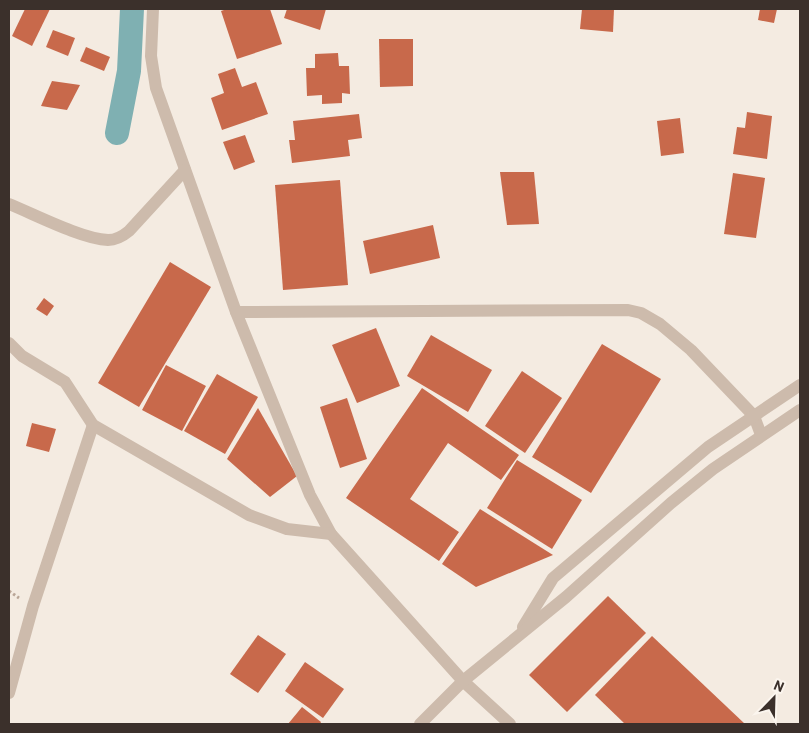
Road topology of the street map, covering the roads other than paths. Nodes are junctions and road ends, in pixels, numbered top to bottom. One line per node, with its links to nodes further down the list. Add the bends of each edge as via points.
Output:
1 (153, 9): 2 (street, via 151,56 156,88)
2 (185, 170): 3 (street, via 129,232 114,239 70,230); 4 (street)
3 (9, 204)
4 (236, 312): 8 (street, via 628,310 641,313 672,334); 11 (street, via 310,495)
5 (9, 343): 9 (street, via 22,356 65,382)
6 (800, 385): 8 (street)
7 (800, 410): 10 (street)
8 (754, 416): 10 (street); 12 (street, via 708,447 553,578)
9 (93, 425): 11 (street, via 249,515 287,529); 14 (street, via 33,606)
10 (761, 435): 12 (street, via 671,503)
11 (330, 534): 13 (street)
12 (518, 636): 13 (street)
13 (463, 681): 15 (street); 16 (street)
14 (9, 693)
15 (420, 724)
16 (510, 724)

